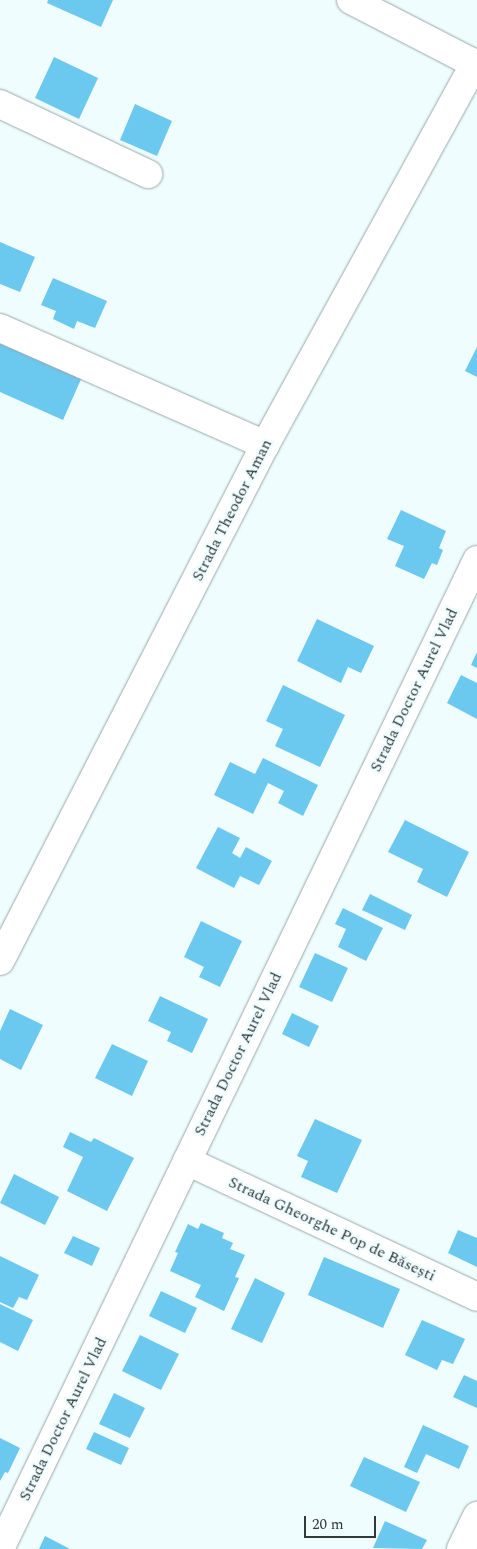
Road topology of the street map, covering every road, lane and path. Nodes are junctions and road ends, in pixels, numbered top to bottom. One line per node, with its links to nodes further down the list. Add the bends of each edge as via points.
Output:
1 (351, 0): 2 (street)
2 (476, 64): 6 (street, Strada Theodor Aman)
3 (0, 104): 4 (street)
4 (148, 174)
5 (0, 328): 6 (street)
6 (265, 445): 8 (street, Strada Theodor Aman)
7 (477, 560): 9 (street, Strada Doctor Aurel Vlad)
8 (0, 961)
9 (187, 1161): 10 (street, Strada Gheorghe Pop de Băsești); 12 (street, Strada Doctor Aurel Vlad)
10 (477, 1297)
11 (477, 1516): 13 (street)
12 (0, 1549)
13 (461, 1549)

